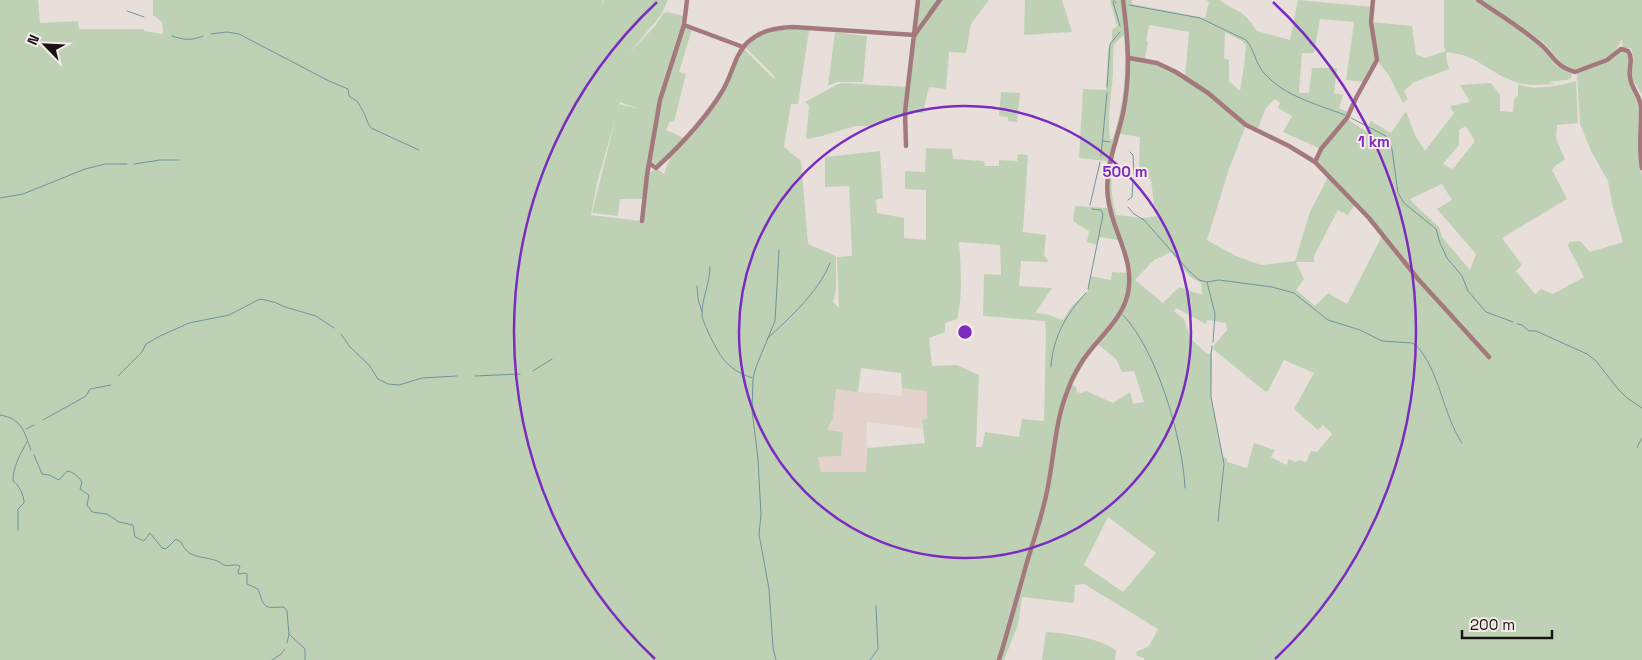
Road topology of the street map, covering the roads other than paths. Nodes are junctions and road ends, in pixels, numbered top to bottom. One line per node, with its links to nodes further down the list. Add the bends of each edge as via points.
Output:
1 (687, 0): 7 (street)
2 (918, 0): 8 (street)
3 (940, 0): 8 (street)
4 (1123, 0): 10 (street)
5 (1373, 0): 12 (street, via 1371,22 1377,60 1347,118)
6 (1478, 0): 14 (street, via 1541,44 1565,69 1574,72 1607,60 1621,49 1628,51 1630,82 1639,96 1641,107)
7 (684, 25): 9 (street); 13 (street, via 662,94)
8 (915, 35): 9 (street, via 777,28 764,31); 11 (street, via 905,112)
9 (743, 47): 13 (street, via 724,88 696,128 656,168)
10 (1129, 58): 12 (street, via 1157,63 1176,72 1208,92 1246,125); 17 (street, via 1124,108 1110,161 1108,197 1112,220 1129,263 1127,296 1112,324 1080,364 1064,400 1045,499)
11 (906, 146)
12 (1314, 162): 16 (street, via 1369,218 1418,279)
13 (649, 163): 15 (street)
14 (1642, 168)
15 (642, 221)
16 (1490, 357)
17 (999, 660)

